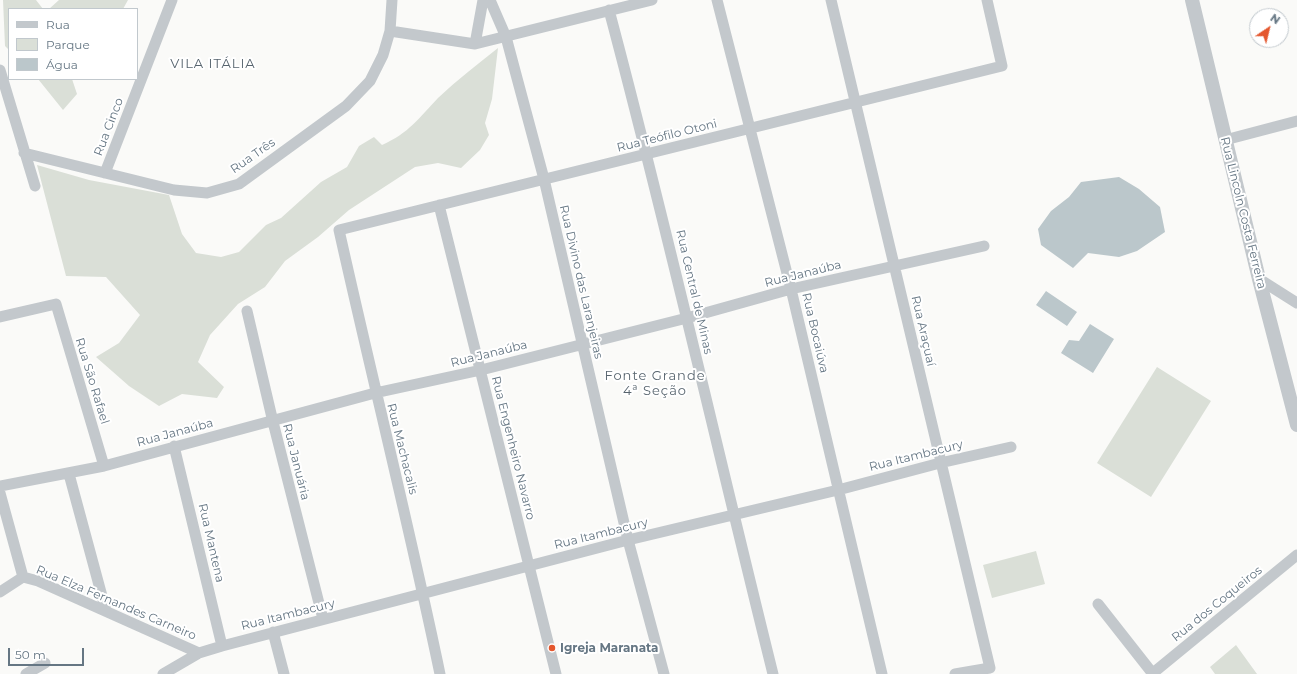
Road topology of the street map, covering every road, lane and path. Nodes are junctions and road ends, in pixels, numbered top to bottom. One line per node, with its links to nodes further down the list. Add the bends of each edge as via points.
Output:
1 (172, 0): 21 (street, Rua Cinco)
2 (392, 0): 11 (street, Rua Três)
3 (483, 0): 13 (street)
4 (490, 0): 12 (street, Rua Divino das Laranjeiras)
5 (652, 0): 10 (street)
6 (717, 0): 17 (street, Rua Bocaiúva)
7 (831, 0): 15 (street, Rua Araçuaí)
8 (987, 0): 15 (street, Rua Teófilo Otoni, via 1002,66)
9 (1192, 0): 18 (street, Rua Lincoln Costa Ferreira)
10 (609, 10): 12 (street); 20 (street, Rua Central de Minas)
11 (390, 31): 13 (street); 21 (street, Rua Três, via 383,56 370,81 346,106 240,184 207,193 174,190)
12 (506, 37): 13 (street); 22 (street, Rua Divino das Laranjeiras)
13 (475, 44)
14 (0, 70): 19 (street)
15 (854, 103): 17 (street, Rua Teófilo Otoni); 27 (street, Rua Araçuaí)
16 (1297, 121): 18 (street)
17 (751, 128): 20 (street, Rua Teófilo Otoni); 29 (street, Rua Bocaiúva)
18 (1225, 140): 28 (street, Rua Lincoln Costa Ferreira)
19 (24, 153): 21 (street, Rua Três); 23 (street)
20 (647, 154): 22 (street, Rua Teófilo Otoni); 33 (street, Rua Central de Minas)
21 (105, 173)
22 (544, 179): 24 (street, Rua Teófilo Otoni); 34 (street, Rua Divino das Laranjeiras)
23 (35, 186)
24 (439, 205): 25 (street, Rua Teófilo Otoni); 35 (street, Rua Engenheiro Navarro)
25 (339, 230): 36 (street, Rua Machacalis)
26 (984, 246): 27 (street, Rua Janaúba)
27 (894, 266): 29 (street, Rua Janaúba); 41 (street, Rua Araçuaí)
28 (1259, 279): 30 (street); 38 (street, Rua Lincoln Costa Ferreira)
29 (791, 289): 33 (street, Rua Janaúba); 45 (street, Rua Bocaiúva)
30 (1297, 303)
31 (247, 311): 37 (street, Rua Januária)
32 (0, 317): 42 (street, Rua São Rafael, via 56,304)
33 (687, 318): 34 (street, Rua Janaúba); 47 (street, Rua Central de Minas)
34 (582, 343): 35 (street, Rua Janaúba); 48 (street, Rua Divino das Laranjeiras)
35 (481, 370): 36 (street, Rua Janaúba); 50 (street, Rua Engenheiro Navarro)
36 (375, 393): 37 (street, Rua Janaúba); 53 (street, Rua Machacalis)
37 (273, 422): 39 (street, Rua Janaúba); 56 (street, Rua Januária)
38 (1297, 425)
39 (174, 446): 42 (street, Rua Janaúba); 58 (street, Rua Mantena)
40 (1011, 447): 41 (street, Rua Itambacury)
41 (940, 463): 45 (street, Rua Itambacury); 69 (street, Rua Araçuaí, via 990,668)
42 (104, 466): 43 (street, Rua Janaúba)
43 (69, 474): 44 (street, Rua Janaúba); 55 (street)
44 (0, 486)
45 (838, 490): 47 (street, Rua Itambacury); 68 (street, Rua Bocaiúva)
46 (0, 493): 51 (street)
47 (733, 515): 48 (street, Rua Itambacury); 67 (street, Rua Central de Minas)
48 (628, 540): 50 (street, Rua Itambacury); 66 (street, Rua Divino das Laranjeiras)
49 (1297, 555): 70 (street, Rua dos Coqueiros)
50 (529, 566): 53 (street, Rua Itambacury); 65 (street, Rua Engenheiro Navarro)
51 (22, 576): 52 (street); 55 (street, Rua Elza Fernandes Carneiro)
52 (0, 592)
53 (423, 593): 56 (street, Rua Itambacury); 64 (street, Rua Machacalis)
54 (1098, 604): 70 (street)
55 (106, 611): 59 (street, Rua Elza Fernandes Carneiro)
56 (323, 619): 57 (street, Rua Itambacury)
57 (273, 632): 58 (street, Rua Itambacury); 63 (street)
58 (222, 646): 59 (street, Rua Itambacury)
59 (199, 653): 62 (street, Rua Itambacury)
60 (45, 663): 61 (street)
61 (26, 674)
62 (163, 674)
63 (284, 674)
64 (440, 674)
65 (556, 674)
66 (664, 674)
67 (773, 674)
68 (882, 674)
69 (955, 674)
70 (1153, 674)

